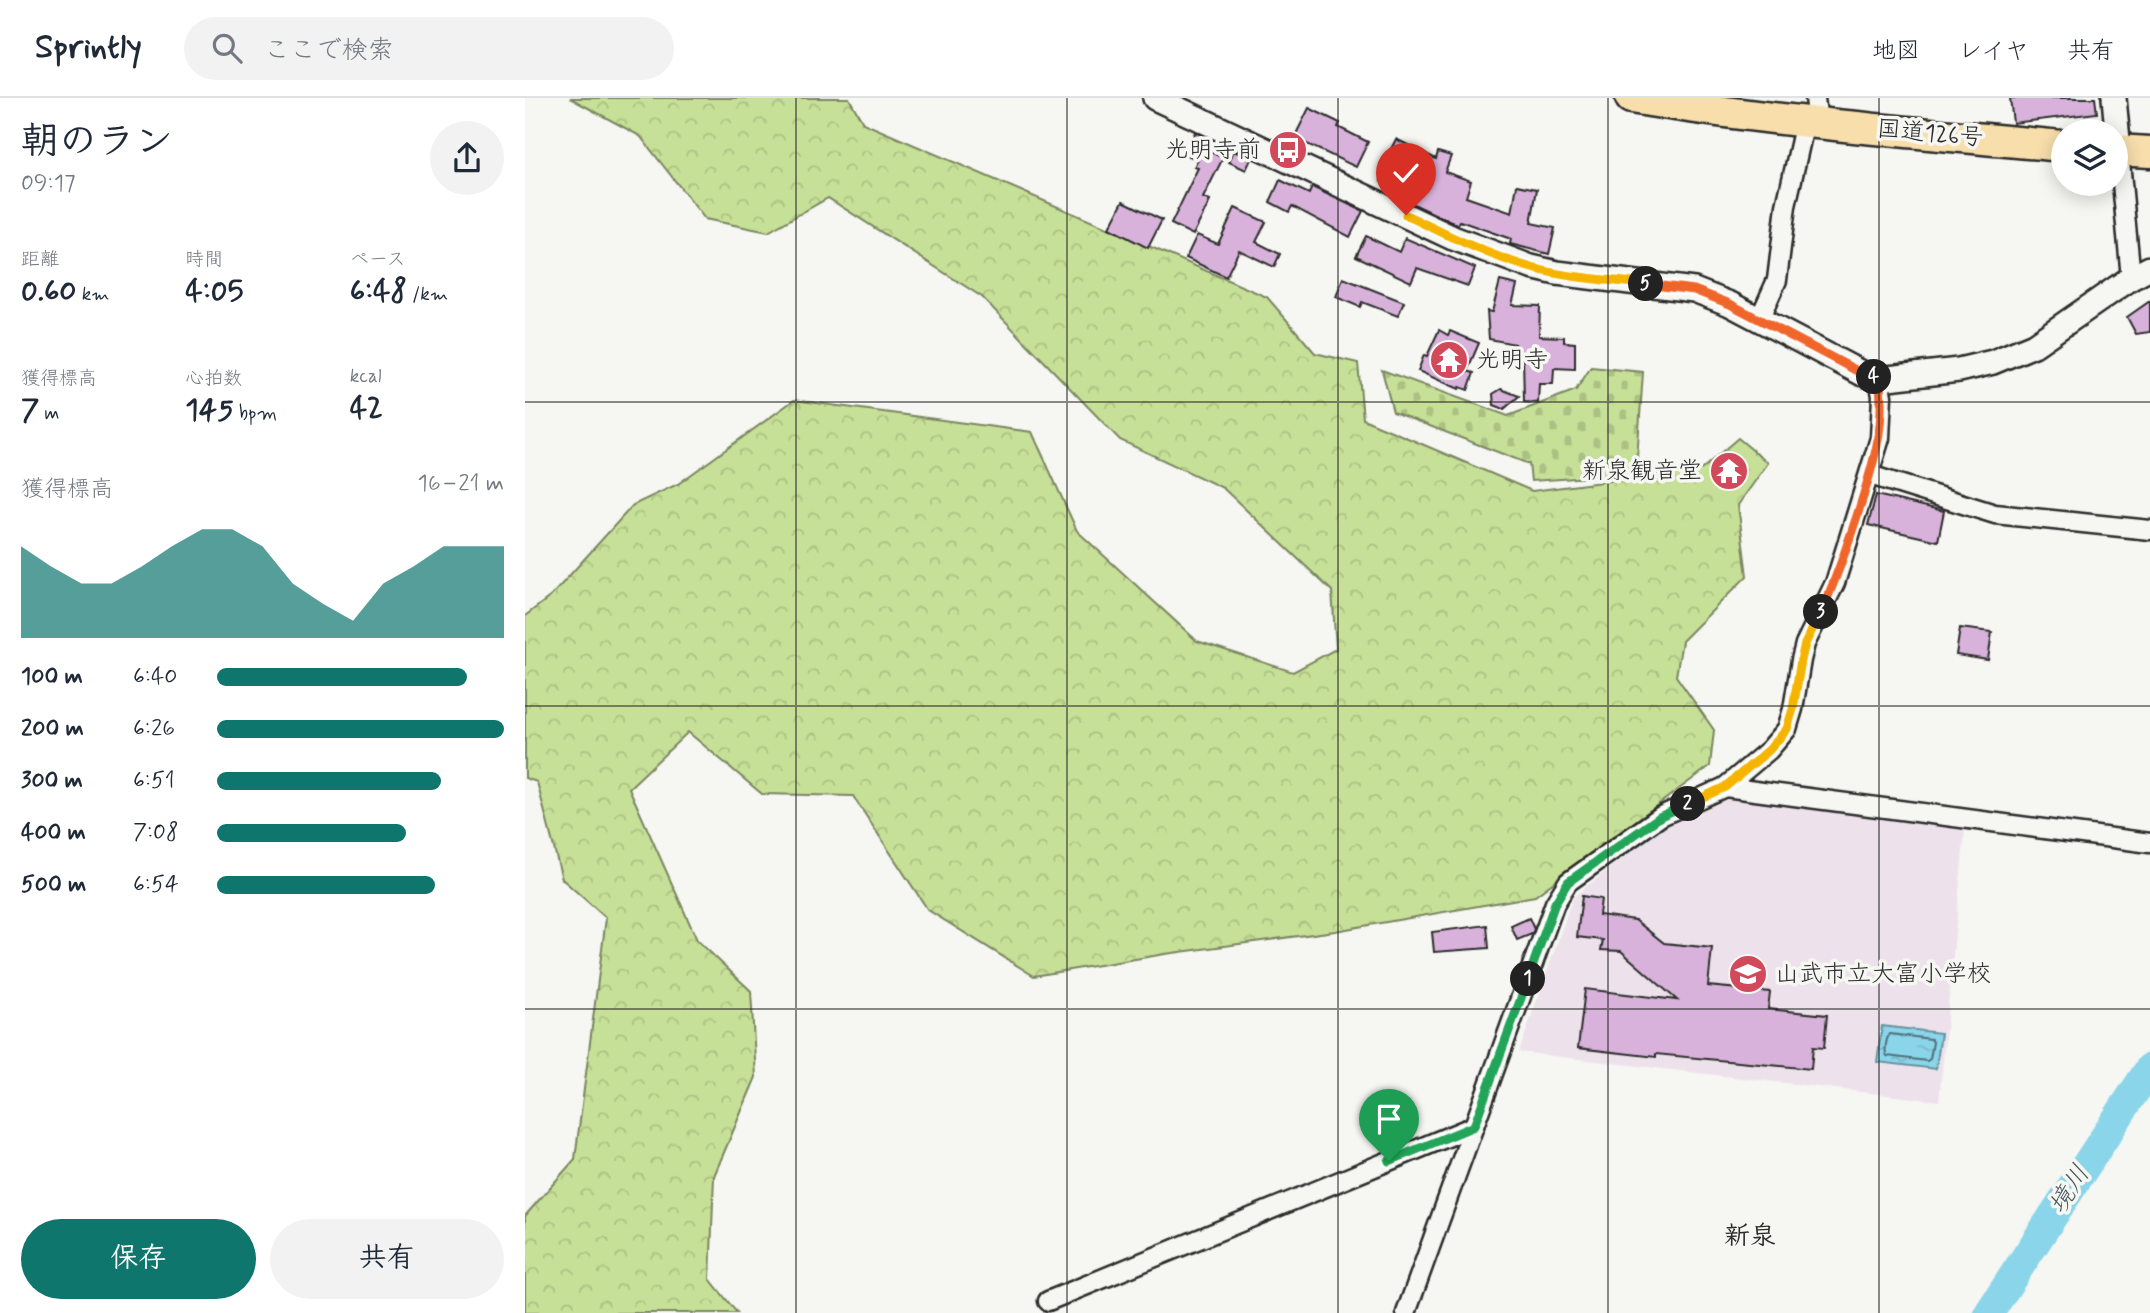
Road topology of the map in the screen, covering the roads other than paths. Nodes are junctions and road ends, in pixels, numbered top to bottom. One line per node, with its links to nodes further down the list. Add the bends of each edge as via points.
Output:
1 (1155, 98): 11 (street, via 1496,255 1557,273 1694,290)
2 (1631, 98): 4 (highway, 国道126号, via 1703,110)
3 (2114, 98): 5 (street)
4 (1813, 114): 6 (highway, 国道126号); 11 (street, via 1786,206 1777,280)
5 (2116, 119)
6 (2051, 144)
7 (2128, 151): 8 (highway)
8 (2150, 152)
9 (2127, 196): 10 (street)
10 (2141, 273): 12 (street, via 2014,354 1959,370)
11 (1759, 320): 12 (street)
12 (1879, 379): 13 (street, via 1880,438)
13 (1870, 475): 14 (street, via 1995,514); 15 (street, via 1835,583 1805,644 1787,729)
14 (2150, 530)
15 (1725, 787): 16 (street); 17 (street, via 1661,816 1568,882 1555,903)
16 (2150, 843)
17 (1474, 1126): 18 (street); 19 (street)
18 (1048, 1301)
19 (1406, 1313)

